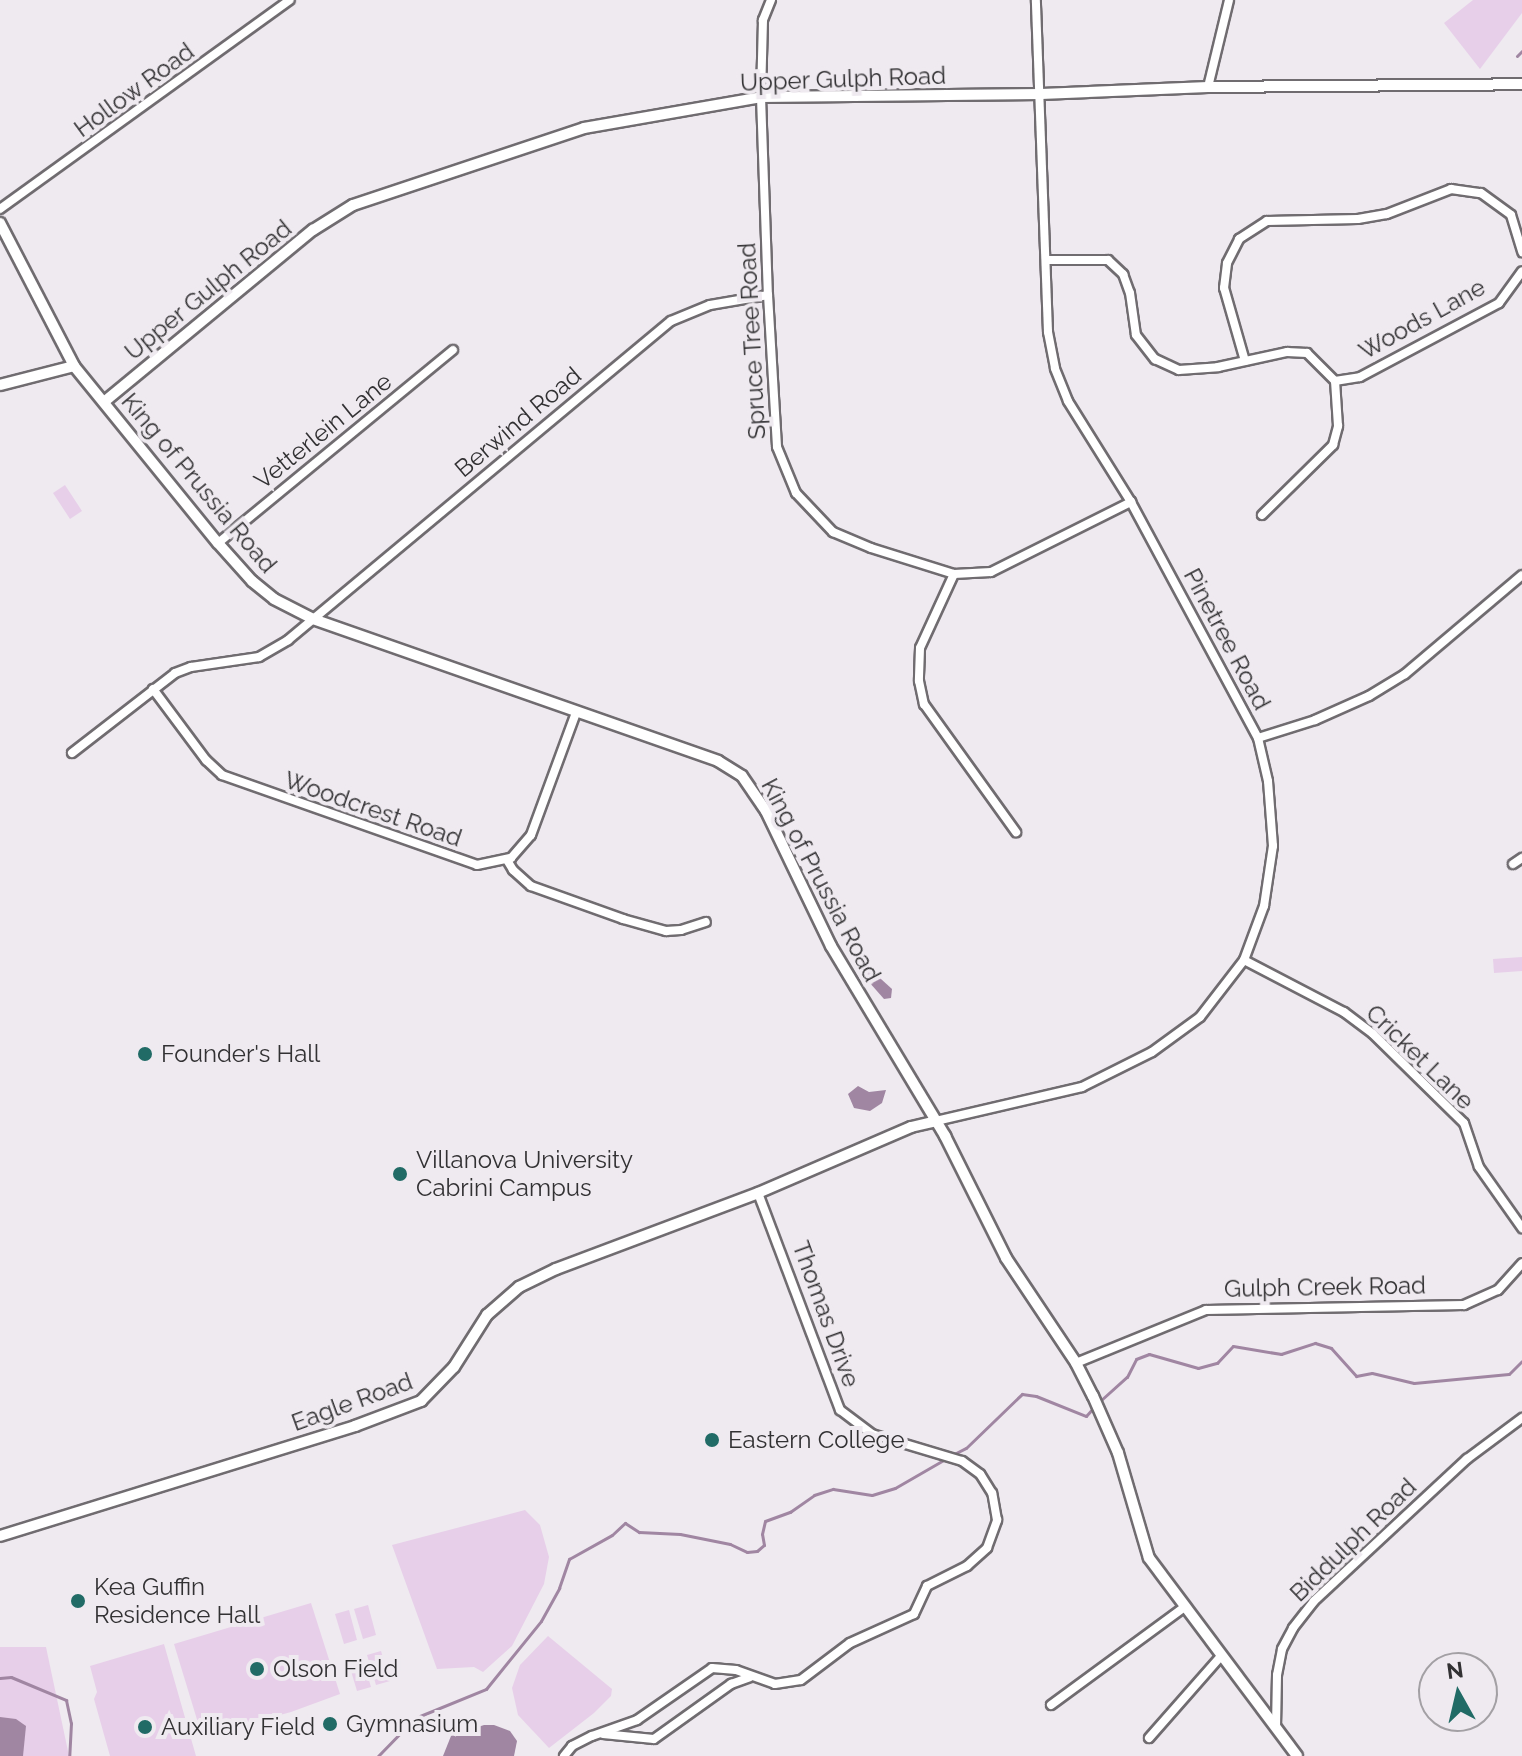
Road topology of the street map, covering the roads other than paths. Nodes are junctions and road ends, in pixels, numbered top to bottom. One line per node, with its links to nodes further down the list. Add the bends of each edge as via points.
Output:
1 (290, 0): 9 (street, Hollow Road)
2 (771, 0): 8 (street, Spruce Tree Road, via 763,20)
3 (1036, 0): 7 (street, Pinetree Road)
4 (1229, 0): 6 (street)
5 (1522, 84): 6 (street, Upper Gulph Road)
6 (1208, 87): 7 (street, Upper Gulph Road)
7 (1041, 94): 8 (street, Upper Gulph Road); 12 (street, Pinetree Road)
8 (761, 97): 14 (street, Spruce Tree Road); 20 (street, Upper Gulph Road, via 584,128 353,205 313,230)
9 (0, 209)
10 (0, 223): 17 (street, King of Prussia Road)
11 (1522, 252): 16 (street, via 1511,215 1481,193 1451,189 1387,214 1267,221 1239,239 1227,263 1224,288)
12 (1046, 260): 16 (street, Woods Lane, via 1108,260 1123,274 1136,335 1155,359 1179,370); 21 (street, Pinetree Road, via 1055,368 1068,401)
13 (1522, 271): 18 (street, Woods Lane, via 1499,303 1360,377)
14 (768, 295): 24 (street, Spruce Tree Road, via 777,447 796,493 833,532); 26 (street, Berwind Road, via 710,305 671,321)
15 (453, 350): 23 (street, Vetterlein Lane)
16 (1245, 361): 18 (street, Woods Lane, via 1307,353)
17 (74, 366): 19 (street); 20 (street, King of Prussia Road)
18 (1335, 381): 22 (street, via 1338,426 1333,445)
19 (0, 385)
20 (104, 402): 23 (street, King of Prussia Road)
21 (1131, 502): 24 (street, Spruce Tree Road, via 991,572); 29 (street, Pinetree Road)
22 (1262, 515)
23 (218, 543): 26 (street, King of Prussia Road, via 274,599)
24 (954, 574): 31 (street, via 920,648 924,704)
25 (1522, 575): 29 (street, via 1381,689 1315,720)
26 (313, 619): 27 (street, Berwind Road, via 259,657 191,667); 28 (street, King of Prussia Road)
27 (153, 689): 30 (street, Berwind Road); 33 (street, Woodcrest Road, via 222,775 463,863)
28 (576, 713): 33 (street, via 531,835); 37 (street, King of Prussia Road, via 709,758 742,776 766,811 831,946)
29 (1258, 738): 36 (street, Pinetree Road, via 1273,846 1264,906)
30 (72, 753)
31 (1016, 832)
32 (1522, 858): 34 (street)
33 (507, 860): 35 (street, via 531,886 623,919 666,931)
34 (1513, 864)
35 (706, 922)
36 (1244, 960): 37 (street, Pinetree Road, via 1200,1017 1152,1052 1082,1087); 39 (street, Cricket Lane, via 1364,1026 1452,1110 1464,1123 1479,1167)
37 (936, 1121): 38 (street, Eagle Road, via 841,1155); 41 (street, King of Prussia Road, via 1006,1258)
38 (758, 1193): 43 (street, Eagle Road, via 519,1287 487,1315 454,1367 421,1401); 46 (street, Thomas Drive, via 840,1410 872,1434 962,1461 980,1474 992,1493 997,1520 987,1548 967,1566 927,1586 914,1614 850,1643 801,1680 775,1684)
39 (1522, 1228)
40 (1522, 1263): 41 (street, Gulph Creek Road, via 1498,1290 1464,1305 1206,1310)
41 (1076, 1363): 44 (street, King of Prussia Road, via 1122,1466 1149,1558)
42 (1522, 1418): 48 (street, Biddulph Road, via 1467,1459 1307,1610 1282,1649)
43 (0, 1536)
44 (1183, 1608): 45 (street, King of Prussia Road); 47 (street)
45 (1221, 1656): 48 (street, King of Prussia Road); 50 (street)
46 (750, 1676): 49 (street, via 654,1739); 49 (street, Thomas Drive, via 712,1668 637,1720)
47 (1051, 1705)
48 (1276, 1727): 52 (street, King of Prussia Road)
49 (600, 1733): 51 (street, Thomas Drive, via 572,1746)
50 (1149, 1738)
51 (564, 1756)
52 (1297, 1756)

